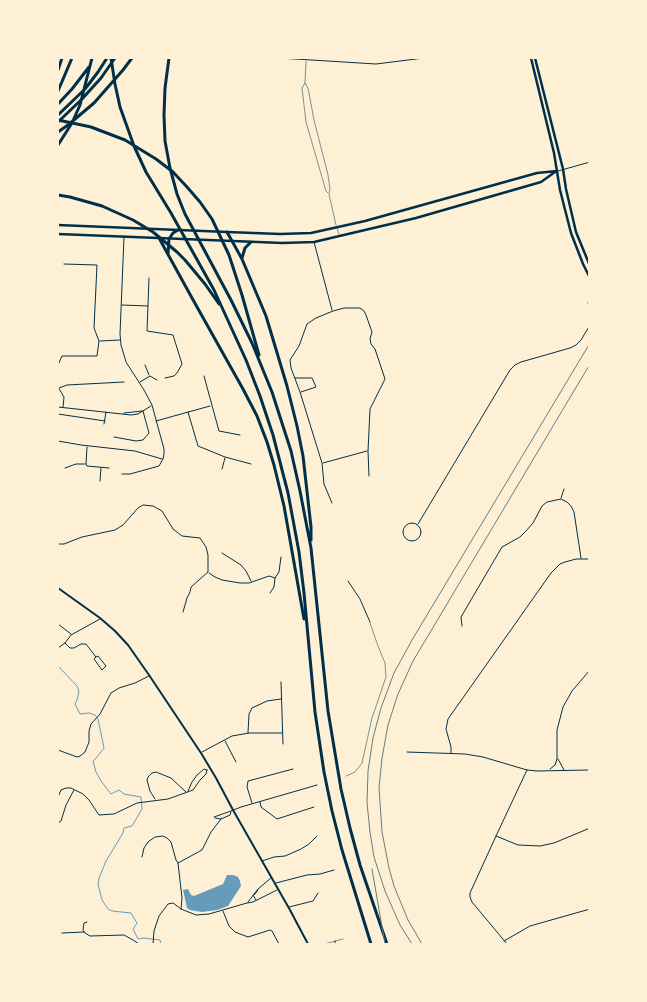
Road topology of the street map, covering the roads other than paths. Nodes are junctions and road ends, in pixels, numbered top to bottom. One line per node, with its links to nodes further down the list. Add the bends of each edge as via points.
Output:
1 (62, 58): 13 (highway)
2 (72, 58): 15 (highway)
3 (94, 58): 16 (highway); 20 (highway, via 80,105)
4 (111, 58): 17 (highway); 18 (highway, via 101,78); 49 (highway, via 120,108 140,159)
5 (132, 58): 19 (highway, via 99,98)
6 (169, 58): 55 (highway, via 164,115 173,182 185,214 240,317)
7 (279, 58): 8 (street)
8 (306, 58): 9 (street, via 376,64); 14 (lane)
9 (418, 58): 10 (street)
10 (424, 58)
11 (531, 58): 23 (main road)
12 (535, 58): 22 (main road)
13 (58, 70)
14 (305, 84): 24 (lane, via 329,182); 24 (lane, via 302,88 306,122)
15 (58, 91)
16 (58, 104)
17 (58, 115)
18 (58, 121): 55 (highway, via 79,124 133,144 156,158 188,187 217,228 229,255)
19 (58, 132)
20 (58, 145)
21 (590, 162): 22 (street)
22 (563, 169): 23 (street); 41 (main road, via 576,232)
23 (557, 171): 27 (main road); 32 (main road, via 540,182); 43 (main road, via 571,233)
24 (329, 194): 27 (lane)
25 (58, 195): 49 (highway, via 118,212 144,226 177,252 205,284)
26 (58, 225): 28 (main road)
27 (337, 227): 29 (main road, via 291,234); 32 (lane)
28 (178, 230): 29 (main road); 34 (highway)
29 (227, 232): 35 (highway)
30 (58, 234): 31 (main road)
31 (124, 236): 33 (main road); 45 (street)
32 (340, 236): 37 (main road)
33 (159, 238): 34 (main road); 38 (highway)
34 (169, 239): 35 (main road); 38 (highway)
35 (232, 241): 36 (main road); 39 (highway)
36 (251, 242): 37 (main road); 39 (highway)
37 (314, 242): 47 (street)
38 (168, 255): 119 (highway, via 243,389 267,442 288,525)
39 (242, 259): 101 (highway, via 268,321 297,426 305,473)
40 (64, 264): 52 (street, via 96,265 94,328)
41 (590, 266)
42 (149, 278): 46 (street)
43 (590, 278)
44 (590, 299): 48 (street)
45 (121, 306): 46 (street); 51 (street)
46 (148, 306): 58 (street, via 147,331 172,335 182,364 174,376)
47 (332, 311): 59 (street, via 307,324 290,360); 83 (street, via 351,308 364,311 372,332 371,344 376,349 385,380 370,409)
48 (590, 311)
49 (226, 316): 119 (highway, via 267,415 288,493 299,552)
50 (590, 325): 99 (street, via 576,345 521,362 510,370)
51 (120, 340): 52 (street); 62 (street, via 126,362)
52 (99, 341): 53 (street, via 97,356 62,356)
53 (58, 365)
54 (145, 365): 56 (street)
55 (263, 370): 101 (highway, via 290,451)
56 (150, 376): 60 (street); 62 (street)
57 (204, 376): 67 (street)
58 (165, 378)
59 (295, 378): 64 (street); 64 (street, via 312,378 316,387)
60 (157, 380)
61 (124, 382): 63 (street)
62 (139, 382): 65 (street)
63 (58, 388): 68 (street, via 64,397)
64 (300, 392): 86 (street)
65 (152, 405): 69 (street); 77 (street)
66 (58, 406): 68 (street)
67 (212, 406): 72 (street); 79 (street, via 219,430)
68 (63, 408): 70 (street)
69 (143, 410): 71 (street); 75 (street); 80 (street, via 149,433 143,440)
70 (106, 411): 73 (street); 76 (street)
71 (131, 412): 73 (street); 75 (street)
72 (188, 412): 77 (street); 84 (street, via 198,446)
73 (123, 413): 75 (street)
74 (58, 414): 76 (street)
75 (131, 415)
76 (105, 421): 78 (street)
77 (156, 421): 85 (street, via 164,449)
78 (104, 424)
79 (240, 435)
80 (114, 437)
81 (58, 441): 82 (street)
82 (88, 446): 85 (street); 87 (street)
83 (368, 451): 86 (street); 94 (street)
84 (225, 457): 88 (street); 92 (street)
85 (163, 459): 93 (street, via 159,466)
86 (322, 463): 98 (street, via 324,484)
87 (86, 464): 89 (street); 90 (street)
88 (251, 464)
89 (101, 467): 91 (street); 95 (street)
90 (65, 468)
91 (109, 468)
92 (222, 469)
93 (122, 474)
94 (368, 476)
95 (100, 482)
96 (564, 489): 97 (street)
97 (561, 499): 104 (street, via 572,506); 116 (street, via 542,506 526,531 502,547 461,617)
98 (332, 502)
99 (418, 524): 99 (street, via 410,523 404,528 405,538 413,541 420,537 422,530)
100 (58, 544): 106 (street, via 115,530 138,508 153,506 162,511 172,529 182,536 200,538 208,555)
101 (311, 548): 189 (highway, via 337,769 357,856)
102 (222, 553): 109 (street, via 241,565)
103 (281, 557): 107 (street)
104 (581, 558): 105 (street); 133 (street, via 555,568 448,720 446,729)
105 (590, 559)
106 (208, 572): 109 (street, via 231,582); 112 (street, via 191,587)
107 (275, 578): 109 (street, via 269,576); 111 (street)
108 (348, 581): 114 (street)
109 (252, 582)
110 (58, 588): 113 (street)
111 (270, 593)
112 (183, 612)
113 (100, 618): 117 (street); 123 (street, via 124,641)
114 (370, 622): 143 (lane, via 385,663 386,677 362,763 355,772)
115 (58, 624): 117 (street)
116 (462, 626)
117 (72, 635): 118 (street)
118 (65, 643): 120 (street); 121 (street, via 70,648 86,644)
119 (308, 646): 188 (highway, via 328,792)
120 (58, 648)
121 (96, 657): 121 (street, via 94,659 102,670 106,666)
122 (590, 670): 134 (street, via 563,707 557,730)
123 (149, 675): 130 (street, via 111,693 91,724 85,752 77,757); 132 (street)
124 (281, 682): 125 (street)
125 (282, 699): 126 (street); 127 (street, via 252,708)
126 (282, 733): 127 (street); 129 (street)
127 (248, 734): 128 (street, via 232,736)
128 (224, 741): 132 (street); 135 (street)
129 (283, 744)
130 (58, 750)
131 (407, 752): 133 (street)
132 (201, 753): 136 (street)
133 (451, 753): 138 (street, via 482,757)
134 (558, 758): 139 (street); 141 (street)
135 (236, 762)
136 (209, 769): 142 (street); 144 (street); 153 (street)
137 (293, 769): 151 (street, via 248,781)
138 (527, 770): 141 (street); 160 (street)
139 (564, 770): 140 (street); 141 (street)
140 (590, 770)
141 (548, 771)
142 (196, 776): 144 (street); 147 (street)
143 (346, 776)
144 (200, 780): 147 (street)
145 (317, 785): 150 (street)
146 (74, 790): 148 (street, via 61,790); 149 (street, via 84,794 98,814 114,814 137,803); 157 (street)
147 (187, 792): 149 (street); 149 (street, via 170,778 152,773 147,780)
148 (58, 797)
149 (156, 800)
150 (260, 801): 151 (street); 152 (street, via 261,807 277,819)
151 (253, 803): 153 (street)
152 (314, 807)
153 (232, 811): 154 (street); 155 (street); 162 (street)
154 (223, 814): 155 (street); 156 (street, via 214,817)
155 (225, 817): 156 (street)
156 (221, 819): 163 (street, via 206,846)
157 (58, 823)
158 (590, 828): 160 (street, via 540,846 518,845)
159 (317, 836): 162 (street, via 309,844 285,856)
160 (496, 836): 180 (street, via 470,897)
161 (142, 857): 163 (street, via 148,842 163,836 171,842)
162 (262, 861): 165 (street)
163 (178, 863): 173 (street)
164 (334, 870): 166 (street)
165 (272, 878): 166 (street); 169 (street)
166 (275, 884): 167 (street)
167 (278, 890): 170 (street); 172 (street)
168 (318, 893): 172 (street, via 313,901)
169 (253, 895): 170 (street); 171 (street)
170 (256, 901): 171 (street)
171 (247, 903): 175 (street)
172 (288, 907): 185 (street)
173 (181, 909): 175 (street, via 196,915); 183 (street, via 168,904 159,916)
174 (590, 909): 180 (street, via 535,924)
175 (222, 910): 184 (street, via 232,930 248,937 270,930)
176 (87, 922): 177 (street, via 83,924)
177 (85, 932): 178 (street); 182 (street, via 90,936 124,936)
178 (62, 934)
179 (343, 939): 181 (lane)
180 (504, 941): 190 (street)
181 (334, 942): 186 (lane); 187 (street)
182 (138, 944)
183 (153, 944)
184 (279, 944)
185 (308, 944)
186 (324, 944)
187 (335, 944)
188 (371, 944)
189 (388, 944)
190 (508, 944)

